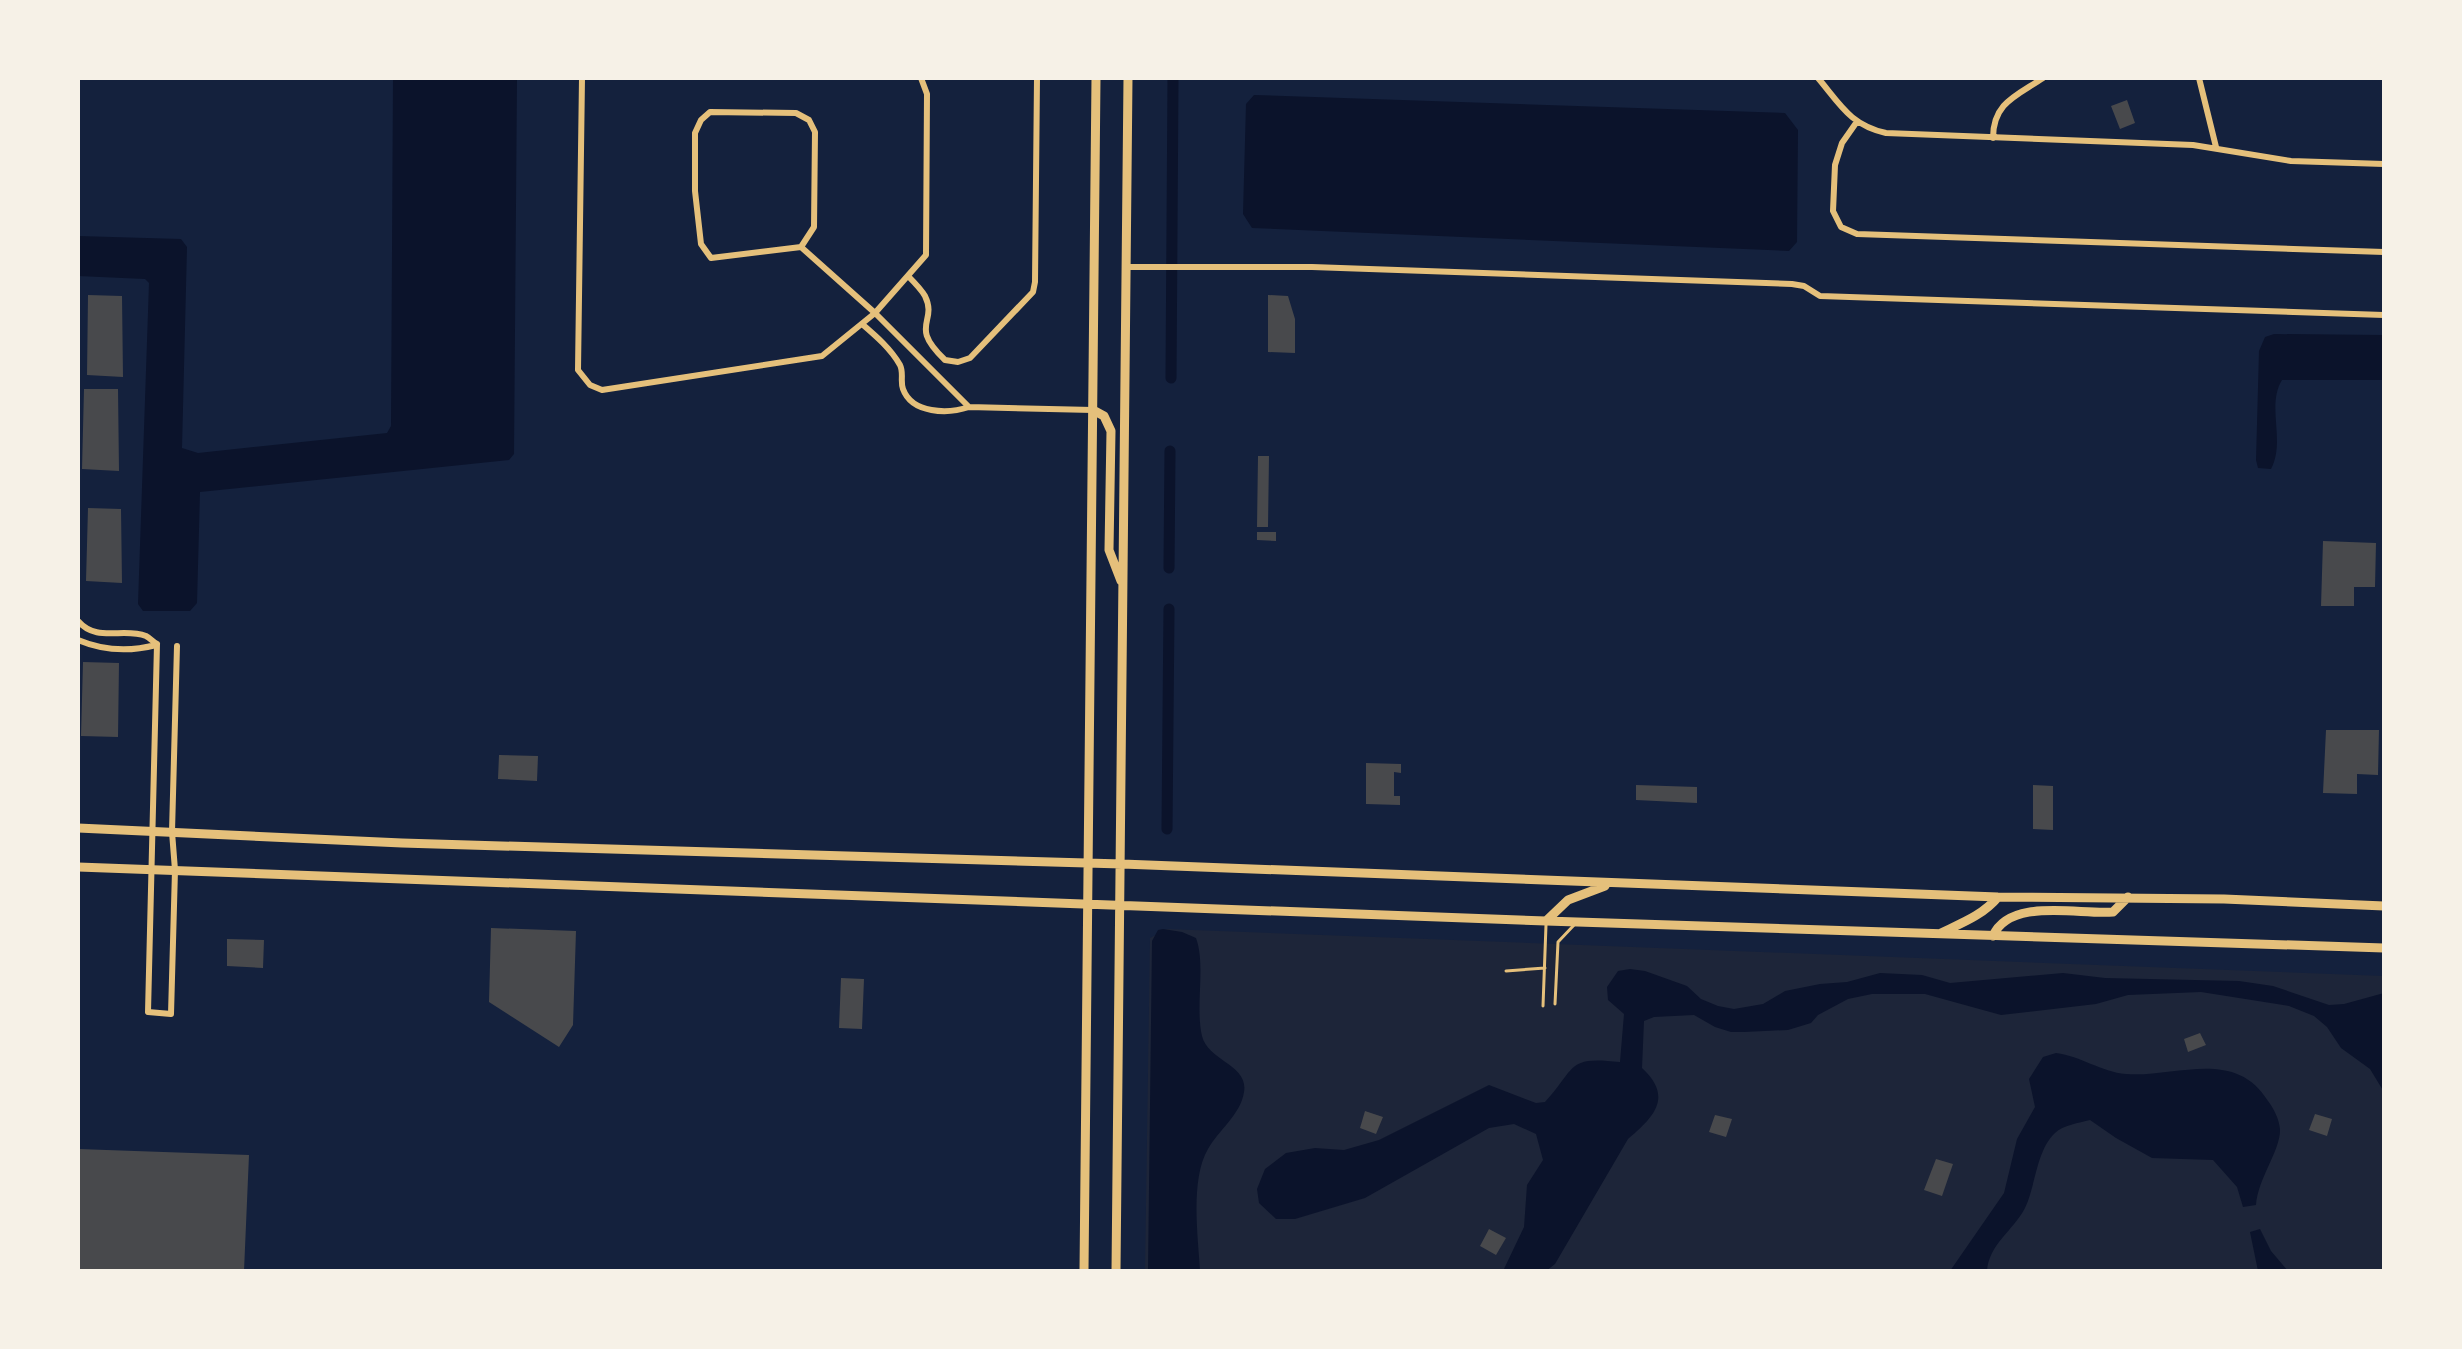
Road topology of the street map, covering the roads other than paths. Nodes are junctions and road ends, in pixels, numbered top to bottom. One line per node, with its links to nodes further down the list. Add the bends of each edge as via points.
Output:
1 (582, 78): 19 (street, via 578,370 590,385 602,390 822,356)
2 (921, 78): 16 (street, via 927,94 926,255)
3 (1037, 78): 16 (street, via 1033,292 970,358 958,362 945,360 927,339 928,306)
4 (1096, 78): 21 (highway)
5 (1128, 78): 15 (highway)
6 (1818, 78): 9 (street)
7 (2199, 78): 11 (street)
8 (2041, 79): 10 (street, via 1998,110)
9 (1856, 123): 10 (street, via 1886,133); 14 (street, via 1835,165 1833,211 1841,227 1857,234)
10 (1993, 138): 11 (street)
11 (2216, 147): 12 (street, via 2291,161)
12 (2384, 164)
13 (801, 247): 13 (street, via 814,227 815,132 809,120 796,113 710,112 695,133 701,244 711,258); 17 (street)
14 (2384, 252)
15 (1126, 267): 18 (street, via 1312,267 1792,284 1820,296); 22 (highway)
16 (908, 276): 17 (street)
17 (875, 313): 19 (street); 20 (street)
18 (2384, 315)
19 (862, 324): 20 (street, via 897,360 910,400 935,410)
20 (969, 407): 21 (street)
21 (1093, 410): 22 (highway, via 1104,416 1111,431 1109,550); 31 (highway)
22 (1123, 588): 32 (highway)
23 (78, 621): 24 (street)
24 (81, 630): 26 (street, via 146,636)
25 (78, 640): 26 (street, via 97,648 136,650)
26 (157, 644): 29 (street)
27 (177, 646): 30 (street)
28 (78, 828): 29 (highway)
29 (151, 830): 30 (highway); 34 (street)
30 (172, 832): 31 (highway); 35 (street)
31 (1087, 864): 32 (highway); 39 (highway)
32 (1122, 864): 36 (highway); 40 (highway)
33 (78, 867): 34 (highway)
34 (151, 869): 35 (highway); 35 (street, via 148,1012 171,1014)
35 (175, 870): 39 (highway)
36 (1612, 884): 37 (highway); 42 (highway, via 1568,900)
37 (1998, 897): 38 (highway); 44 (highway, via 1975,917)
38 (2128, 897): 41 (highway); 45 (highway, via 2113,912 2020,914 1997,927)
39 (1087, 904): 40 (highway); 51 (highway)
40 (1121, 905): 42 (highway); 52 (highway)
41 (2384, 906)
42 (1546, 921): 43 (highway); 47 (lane)
43 (1577, 922): 44 (highway); 49 (lane, via 1558,942)
44 (1938, 934): 45 (highway)
45 (1993, 936): 46 (highway)
46 (2384, 948)
47 (1545, 968): 48 (lane); 50 (lane)
48 (1506, 971)
49 (1555, 1004)
50 (1543, 1006)
51 (1084, 1271)
52 (1116, 1271)

